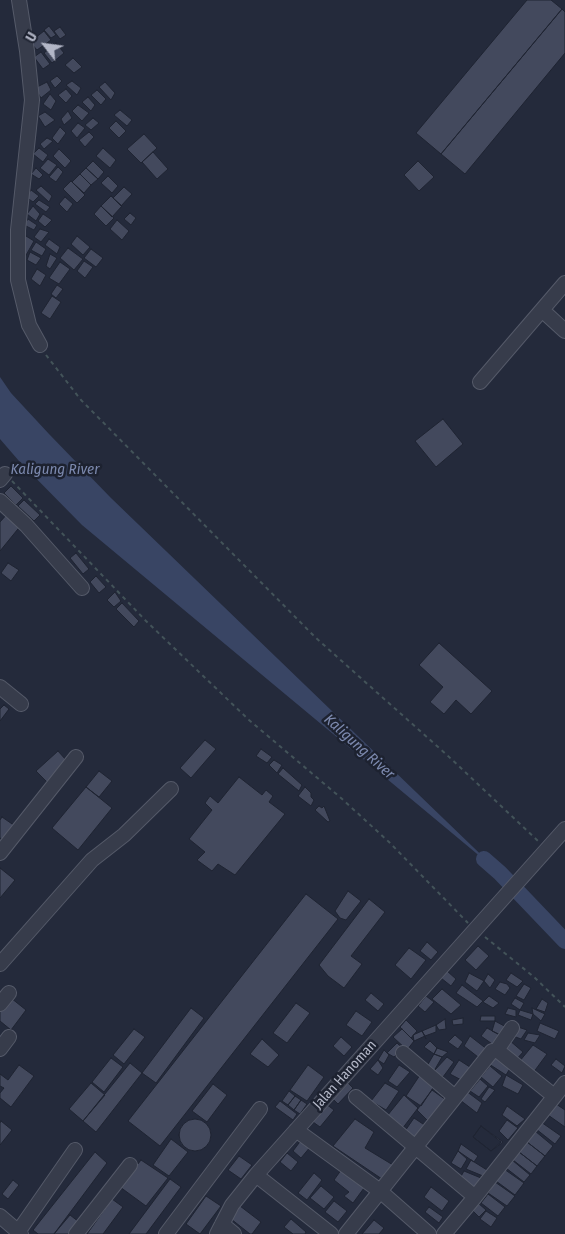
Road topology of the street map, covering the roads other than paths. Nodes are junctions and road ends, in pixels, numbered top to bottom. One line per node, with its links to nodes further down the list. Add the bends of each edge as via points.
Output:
1 (19, 0): 5 (street, via 32,100 18,230 18,280 29,325)
2 (565, 283): 3 (street)
3 (542, 310): 4 (street); 6 (street)
4 (565, 331)
5 (40, 346)
6 (480, 382)
7 (0, 501): 8 (street)
8 (82, 588)
9 (0, 687): 10 (street)
10 (21, 704)
11 (76, 757): 14 (street)
12 (171, 789): 15 (street, via 124,835 92,860)
13 (565, 829): 26 (street, Jalan Hanoman)
14 (0, 854)
15 (0, 964)
16 (512, 1028): 19 (street)
17 (9, 1037): 18 (street)
18 (0, 1049)
19 (498, 1050): 22 (street); 24 (street, via 491,1052)
20 (403, 1053): 24 (street)
21 (565, 1083): 22 (street)
22 (554, 1096): 32 (street)
23 (356, 1097): 27 (street)
24 (455, 1097): 27 (street)
25 (260, 1109): 37 (street)
26 (296, 1130): 30 (street, Jalan Hanoman); 31 (street)
27 (416, 1147): 31 (street); 32 (street)
28 (75, 1150): 35 (street)
29 (130, 1165): 36 (street)
30 (256, 1175): 34 (street, Jalan Hanoman, via 232,1205); 39 (street)
31 (380, 1191): 40 (street); 41 (street)
32 (476, 1198): 42 (street)
33 (1, 1218): 35 (street)
34 (219, 1229): 38 (street)
35 (20, 1233)
36 (76, 1234)
37 (166, 1234)
38 (234, 1234)
39 (331, 1234)
40 (346, 1234)
41 (429, 1234)
42 (444, 1234)

